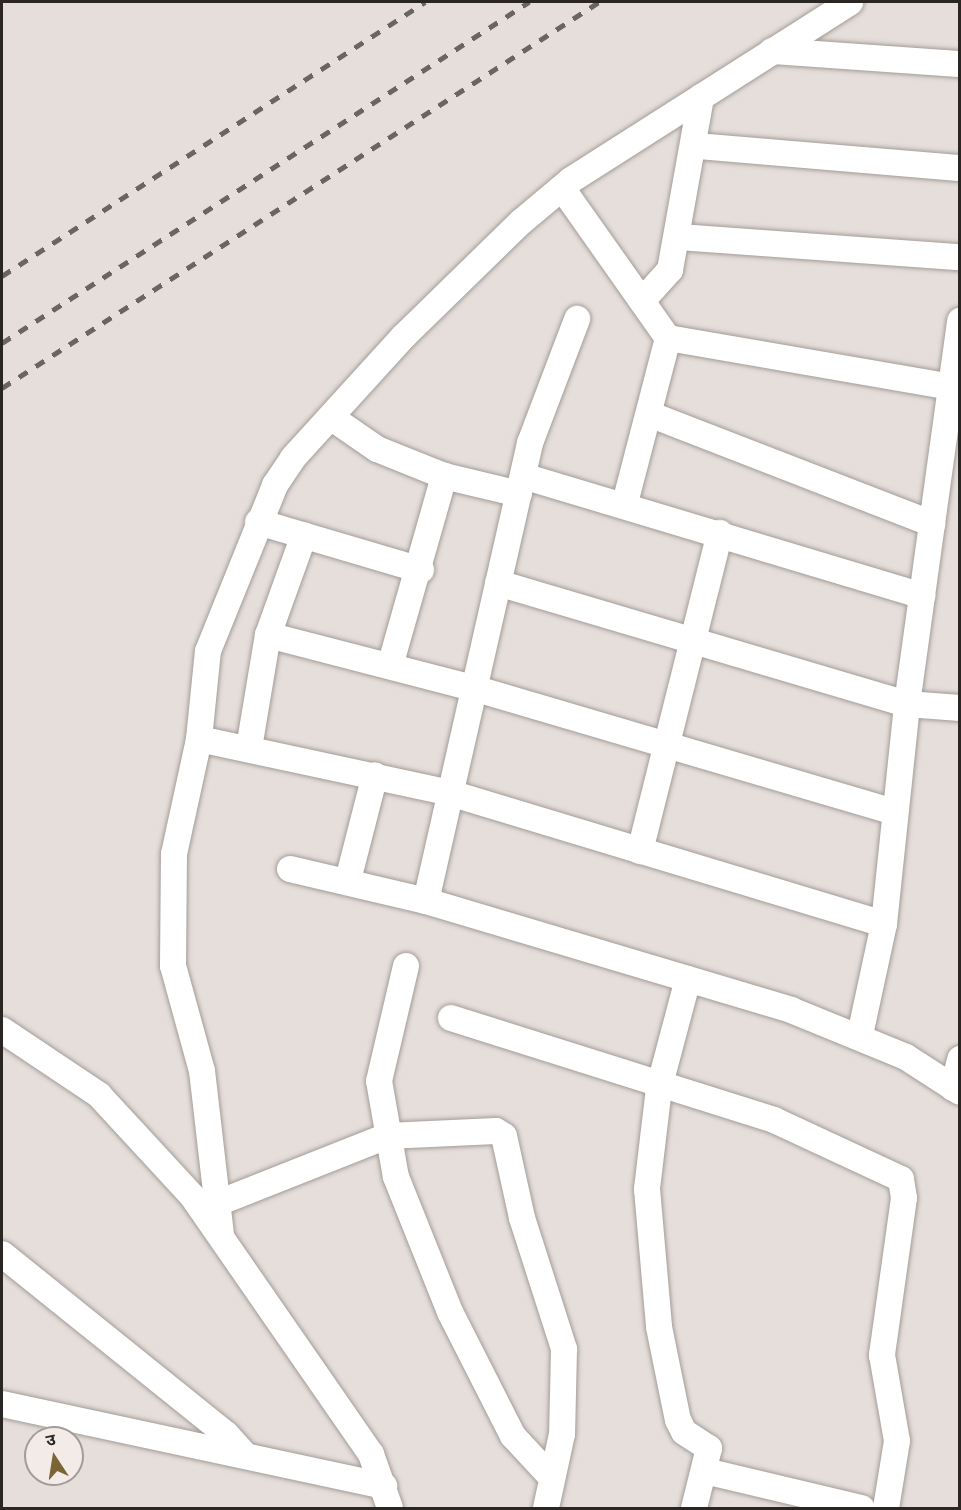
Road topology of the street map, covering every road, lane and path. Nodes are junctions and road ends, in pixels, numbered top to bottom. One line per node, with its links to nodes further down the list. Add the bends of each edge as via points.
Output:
1 (850, 2): 2 (street)
2 (772, 51): 3 (street); 4 (street)
3 (960, 64)
4 (701, 97): 5 (street); 7 (street)
5 (697, 146): 6 (street); 8 (street)
6 (960, 168)
7 (562, 188): 10 (street); 16 (street, via 471,268)
8 (678, 237): 9 (street); 10 (street, via 670,270)
9 (960, 257)
10 (642, 301): 13 (street)
11 (578, 319): 19 (street, via 546,395)
12 (960, 321): 14 (street)
13 (668, 338): 14 (street); 15 (street)
14 (951, 387): 17 (street)
15 (649, 414): 20 (street); 22 (street)
16 (332, 418): 18 (street, via 377,449); 21 (street, via 293,458)
17 (952, 430): 22 (street)
18 (444, 476): 19 (street); 25 (street)
19 (521, 485): 20 (street); 26 (street)
20 (625, 503): 23 (street)
21 (258, 522): 24 (street); 34 (street, via 208,651)
22 (932, 524): 27 (street)
23 (720, 534): 27 (street); 29 (street)
24 (304, 535): 25 (street); 28 (street)
25 (421, 570): 30 (street)
26 (498, 583): 29 (street); 31 (street)
27 (922, 596): 32 (street)
28 (268, 635): 30 (street); 36 (street)
29 (692, 640): 32 (street); 35 (street)
30 (390, 666): 31 (street)
31 (473, 688): 35 (street); 38 (street)
32 (907, 704): 33 (street); 39 (street)
33 (960, 708)
34 (199, 739): 36 (street); 54 (street, via 174,854 171,922 181,1007 202,1071)
35 (665, 747): 39 (street); 40 (street)
36 (249, 748): 37 (street)
37 (375, 774): 38 (street); 42 (street)
38 (450, 793): 40 (street); 43 (street)
39 (895, 812): 44 (street)
40 (640, 851): 44 (street)
41 (290, 869): 42 (street)
42 (348, 880): 43 (street)
43 (426, 901): 46 (street)
44 (884, 924): 49 (street)
45 (406, 966): 53 (street, via 381,1058)
46 (688, 979): 49 (street); 51 (street)
47 (451, 1018): 51 (street)
48 (2, 1030): 55 (street, via 99,1095 142,1136)
49 (860, 1035): 52 (street)
50 (960, 1059): 52 (street)
51 (659, 1088): 59 (street, via 649,1145 650,1252 678,1420 684,1432 709,1448); 65 (street, via 774,1120 892,1174 905,1185 882,1355 897,1441)
52 (956, 1090)
53 (387, 1136): 54 (street); 60 (street, via 396,1177 450,1312 513,1436); 60 (street, via 496,1131 509,1142 522,1218 564,1349 565,1402)
54 (218, 1203): 55 (street)
55 (220, 1235): 61 (street, via 371,1454)
56 (2, 1254): 58 (street, via 217,1426)
57 (2, 1404): 58 (street)
58 (244, 1454): 61 (street)
59 (705, 1471): 63 (street); 64 (street)
60 (552, 1478): 62 (street)
61 (387, 1497)
62 (546, 1509)
63 (694, 1509)
64 (862, 1509)
65 (886, 1509)

